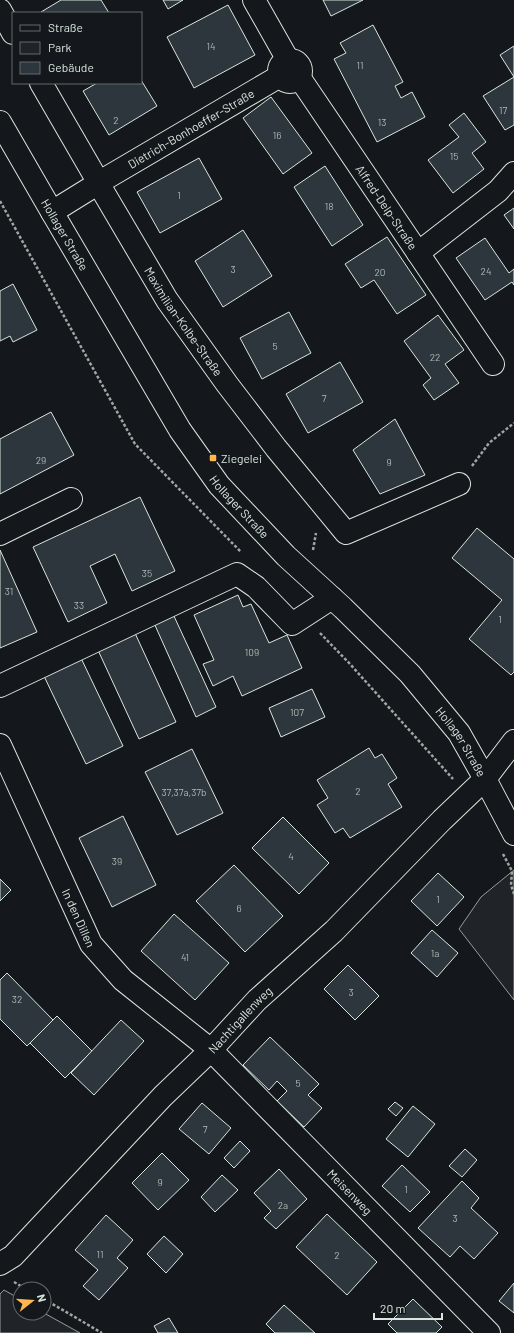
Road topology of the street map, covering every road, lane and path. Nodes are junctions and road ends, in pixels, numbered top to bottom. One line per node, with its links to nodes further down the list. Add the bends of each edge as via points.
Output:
1 (254, 0): 4 (street, Alfred-Delp-Straße)
2 (0, 10): 3 (street)
3 (12, 31)
4 (289, 71): 8 (street, Dietrich-Bonhoeffer-Straße); 10 (street, Alfred-Delp-Straße)
5 (42, 84): 8 (street, Maximilian-Kolbe-Straße)
6 (0, 122): 9 (street, Hollager Straße)
7 (514, 173): 10 (street, Alfred-Delp-Straße, via 498,191)
8 (98, 183): 9 (street, Dietrich-Bonhoeffer-Straße); 15 (street, Maximilian-Kolbe-Straße, via 167,300 227,384)
9 (52, 212): 17 (street, Hollager Straße, via 180,430 219,485)
10 (418, 253): 11 (street)
11 (493, 364)
12 (514, 423): 13 (path, via 489,443)
13 (458, 484): 15 (street, Maximilian-Kolbe-Straße, via 346,533)
14 (71, 499): 16 (street)
15 (321, 503): 17 (path, via 312,557)
16 (0, 534)
17 (302, 571): 18 (street, Hollager Straße)
18 (332, 598): 19 (street, via 292,624 256,586 237,574); 22 (street, Hollager Straße, via 410,674 459,733)
19 (0, 686)
20 (514, 741): 22 (street, Nachtigallenweg)
21 (0, 745): 24 (street, In den Dillen, via 92,944 123,980)
22 (485, 779): 23 (street, Hollager Straße); 24 (street, Nachtigallenweg, via 334,931 257,1000)
23 (514, 834)
24 (211, 1050): 25 (street, Nachtigallenweg, via 163,1096 13,1256); 28 (street, Meisenweg)
25 (0, 1264)
26 (52, 1304): 27 (path)
27 (102, 1333)
28 (489, 1333)

